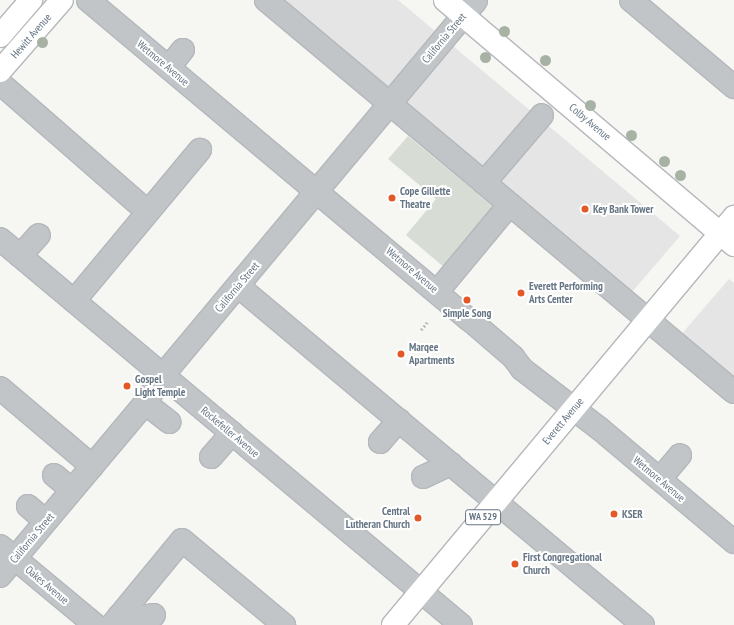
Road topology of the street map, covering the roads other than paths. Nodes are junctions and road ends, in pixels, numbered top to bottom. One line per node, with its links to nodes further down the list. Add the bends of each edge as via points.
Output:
1 (31, 0): 8 (main road)
2 (62, 0): 11 (main road, Hewitt Avenue)
3 (88, 0): 10 (street, Wetmore Avenue)
4 (266, 0): 14 (street)
5 (445, 0): 7 (main road, Colby Avenue)
6 (640, 4): 13 (street, via 704,56)
7 (470, 8): 14 (street, California Street); 21 (main road, Colby Avenue)
8 (0, 36)
9 (183, 50): 10 (street)
10 (169, 67): 18 (street, Wetmore Avenue)
11 (0, 71)
12 (0, 83): 20 (street)
13 (734, 86)
14 (389, 104): 17 (street); 18 (street, California Street)
15 (542, 115): 17 (street)
16 (200, 150): 20 (street)
17 (484, 183): 19 (street)
18 (317, 191): 25 (street, California Street); 26 (street, Wetmore Avenue)
19 (510, 204): 26 (street); 28 (street)
20 (148, 212): 27 (street)
21 (730, 232): 28 (main road, Everett Avenue / WA 529)
22 (39, 235): 24 (street)
23 (0, 239): 24 (street, Rockefeller Avenue)
24 (20, 256): 27 (street, Rockefeller Avenue)
25 (238, 286): 29 (street, California Street); 34 (street)
26 (437, 292): 33 (street, Wetmore Avenue, via 513,357 522,369)
27 (74, 302): 29 (street, Rockefeller Avenue)
28 (648, 320): 31 (street, via 699,357); 33 (main road, Everett Avenue / WA 529)
29 (163, 376): 32 (street, California Street); 36 (street, Rockefeller Avenue)
30 (0, 388): 41 (street)
31 (732, 394)
32 (144, 403): 35 (street); 41 (street, California Street)
33 (574, 408): 44 (street, Wetmore Avenue); 46 (main road, Everett Avenue / WA 529)
34 (399, 420): 37 (street); 40 (street)
35 (169, 422)
36 (232, 433): 39 (street); 52 (street, Rockefeller Avenue)
37 (380, 442)
38 (680, 455): 44 (street)
39 (212, 457)
40 (451, 464): 43 (street); 46 (street)
41 (92, 466): 45 (street, California Street)
42 (54, 475): 45 (street)
43 (423, 477)
44 (660, 479): 49 (street, Wetmore Avenue)
45 (72, 490): 48 (street, California Street)
46 (496, 501): 52 (main road, Everett Avenue / WA 529); 54 (street)
47 (28, 506): 48 (street)
48 (45, 522): 50 (street, California Street)
49 (734, 542)
50 (7, 552): 51 (street, California Street); 55 (street, Oakes Avenue)
51 (0, 576)
52 (421, 592): 57 (main road, Everett Avenue / WA 529); 58 (street, Rockefeller Avenue)
53 (154, 615): 55 (street)
54 (631, 619)
55 (101, 623): 56 (street, via 185,537 244,603)
56 (284, 625)
57 (393, 625)
58 (461, 625)

